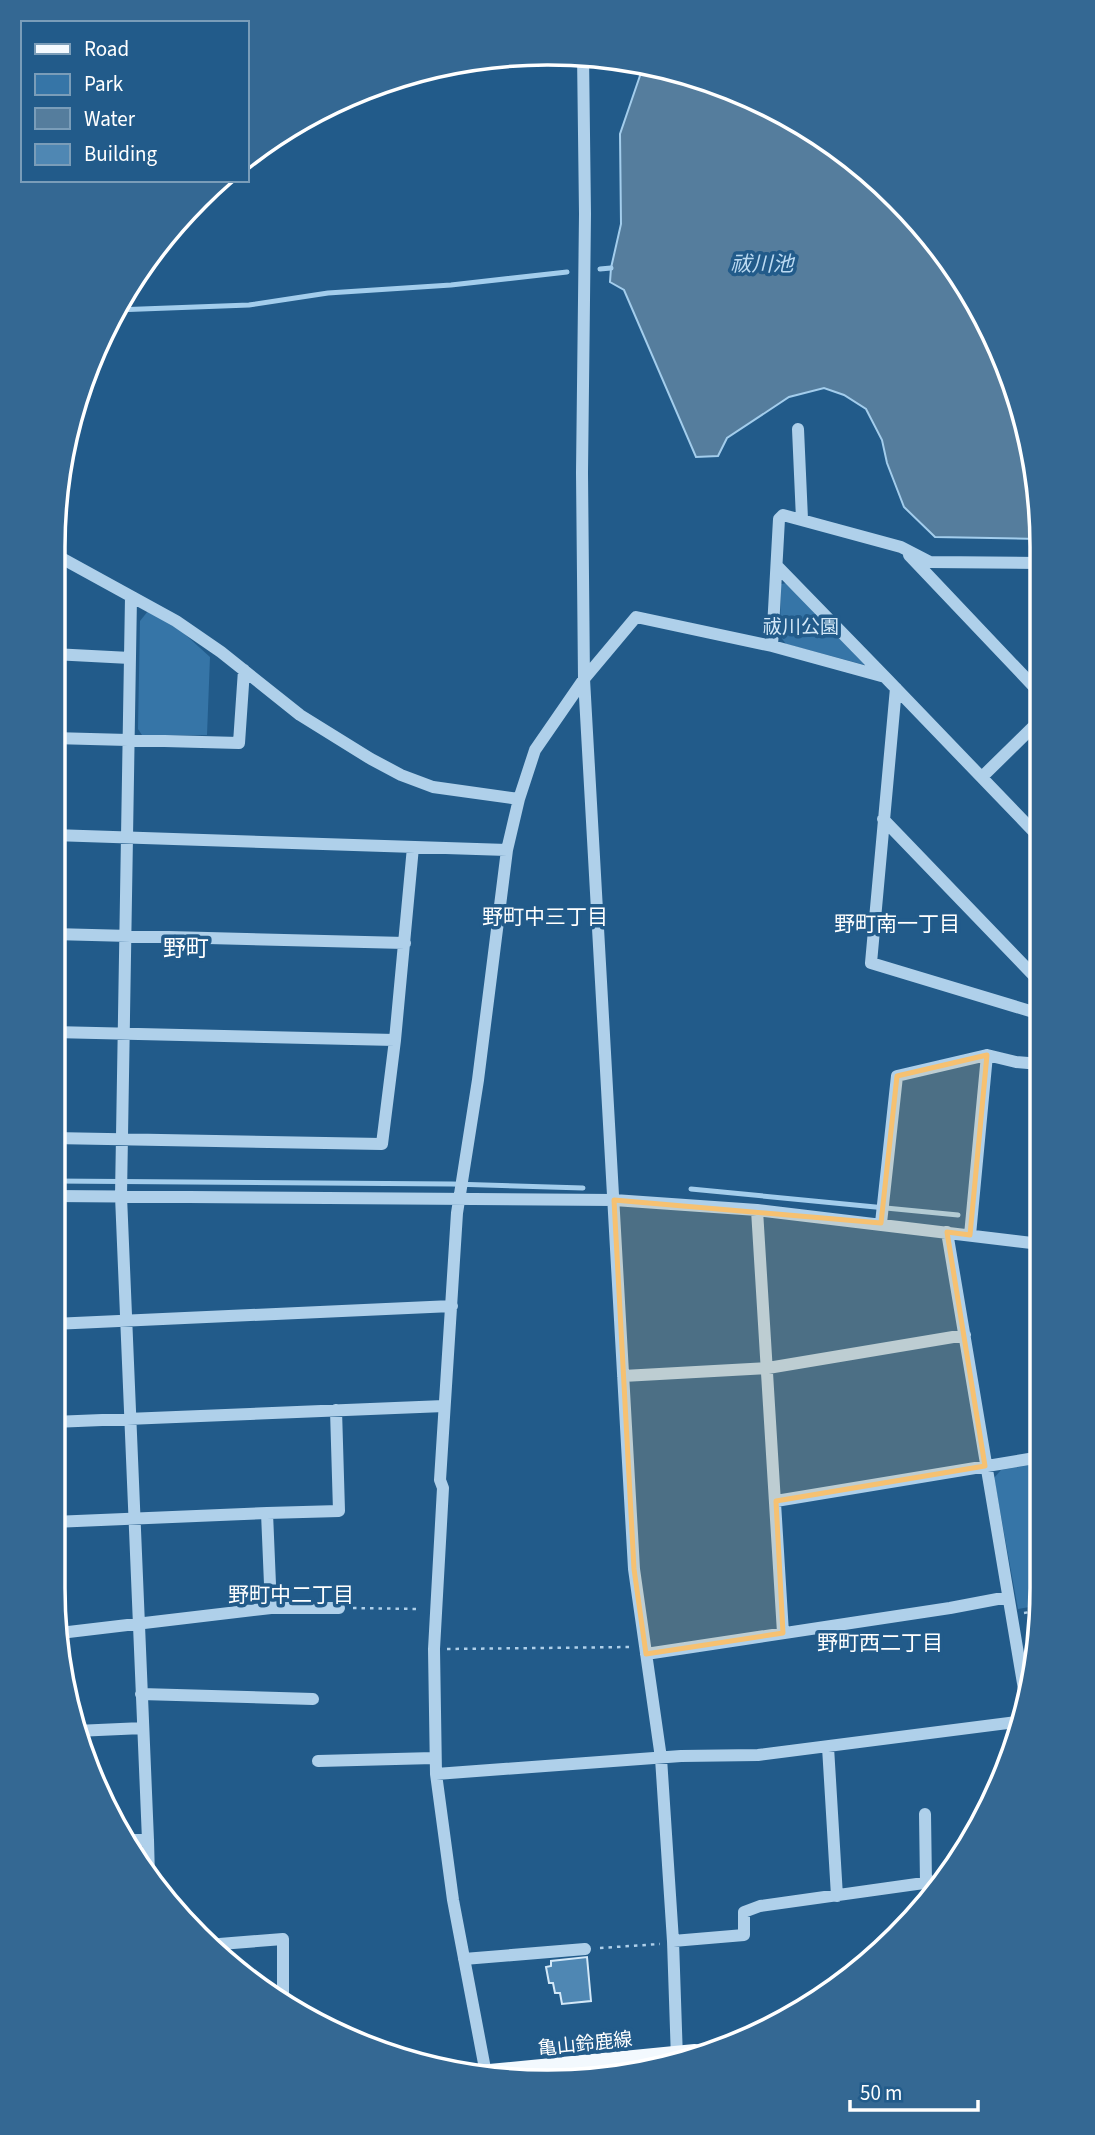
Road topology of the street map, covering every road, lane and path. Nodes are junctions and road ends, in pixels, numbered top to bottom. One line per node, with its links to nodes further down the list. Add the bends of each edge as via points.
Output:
1 (583, 66): 14 (street)
2 (799, 429): 3 (street)
3 (802, 519): 4 (street); 7 (street, via 783,514 779,519)
4 (901, 547): 6 (street, via 930,562); 15 (street)
5 (65, 560): 8 (street)
6 (1030, 563)
7 (777, 566): 9 (street); 13 (street)
8 (131, 597): 11 (street); 12 (street, via 176,621)
9 (772, 646): 13 (street); 14 (street, via 636,617)
10 (65, 655): 11 (street)
11 (130, 658): 19 (street)
12 (244, 670): 19 (street, via 239,743); 21 (street, via 300,715 401,775 433,787)
13 (885, 677): 16 (street)
14 (584, 679): 21 (street, via 535,750); 43 (street)
15 (1030, 683)
16 (896, 688): 20 (street); 22 (street)
17 (1030, 731): 20 (street)
18 (65, 738): 19 (street)
19 (129, 740): 25 (street)
20 (982, 777): 23 (street)
21 (519, 799): 27 (street)
22 (883, 819): 31 (street); 32 (street, via 870,963)
23 (1030, 828)
24 (65, 835): 25 (street)
25 (127, 837): 26 (street); 29 (street)
26 (413, 847): 27 (street); 30 (street)
27 (508, 850): 42 (street)
28 (65, 933): 29 (street)
29 (125, 935): 30 (street); 34 (street)
30 (405, 943): 35 (street)
31 (1030, 972)
32 (1030, 1010)
33 (65, 1032): 34 (street)
34 (124, 1033): 35 (street); 39 (street)
35 (395, 1040): 39 (street, via 382,1144)
36 (987, 1055): 37 (street); 45 (street, via 897,1076); 47 (street)
37 (1030, 1063)
38 (65, 1138): 39 (street)
39 (122, 1139): 40 (street)
40 (121, 1186): 41 (street); 42 (street); 50 (street)
41 (65, 1194)
42 (460, 1194): 43 (street); 49 (street)
43 (614, 1200): 44 (street); 54 (street)
44 (757, 1210): 45 (street); 53 (street)
45 (881, 1221): 46 (street)
46 (947, 1232): 47 (street); 52 (street)
47 (970, 1235): 48 (street)
48 (1030, 1243)
49 (452, 1306): 50 (street); 55 (street)
50 (126, 1320): 51 (street); 57 (street)
51 (65, 1323)
52 (965, 1335): 53 (street); 60 (street)
53 (768, 1368): 54 (street); 61 (street)
54 (623, 1376): 73 (street, via 634,1569)
55 (444, 1406): 56 (street); 68 (street)
56 (336, 1410): 57 (street); 62 (street, via 339,1511)
57 (129, 1419): 58 (street); 63 (street)
58 (65, 1422)
59 (1030, 1459): 60 (street)
60 (985, 1465): 61 (street); 65 (street)
61 (776, 1501): 71 (street)
62 (267, 1513): 63 (street); 66 (street)
63 (134, 1519): 64 (street); 69 (street)
64 (65, 1522)
65 (1008, 1597): 71 (street); 74 (street)
66 (271, 1608): 67 (street); 69 (street)
67 (340, 1608): 68 (path)
68 (436, 1610): 72 (street)
69 (139, 1624): 70 (street); 75 (street)
70 (67, 1632)
71 (783, 1633): 73 (street)
72 (434, 1649): 73 (path); 81 (street)
73 (645, 1650): 82 (street)
74 (1022, 1677)
75 (141, 1694): 76 (street); 78 (street)
76 (313, 1699)
77 (1011, 1723): 80 (street)
78 (143, 1728): 79 (street); 87 (street)
79 (86, 1731)
80 (828, 1747): 82 (street); 91 (street)
81 (434, 1758): 83 (street); 84 (street)
82 (661, 1758): 84 (street); 92 (street)
83 (318, 1761)
84 (436, 1774): 95 (street)
85 (925, 1815): 89 (street)
86 (136, 1840): 87 (street)
87 (148, 1840): 88 (street)
88 (149, 1859)
89 (932, 1878)
90 (928, 1884): 91 (street)
91 (837, 1896): 92 (street, via 744,1912 744,1935)
92 (673, 1941): 94 (path); 97 (street)
93 (222, 1944): 96 (street, via 284,1939)
94 (585, 1950): 95 (street)
95 (464, 1959): 99 (street)
96 (284, 1992)
97 (683, 2051)
98 (657, 2058): 100 (main road, 亀山鈴鹿線)
99 (484, 2066)
100 (532, 2070)

